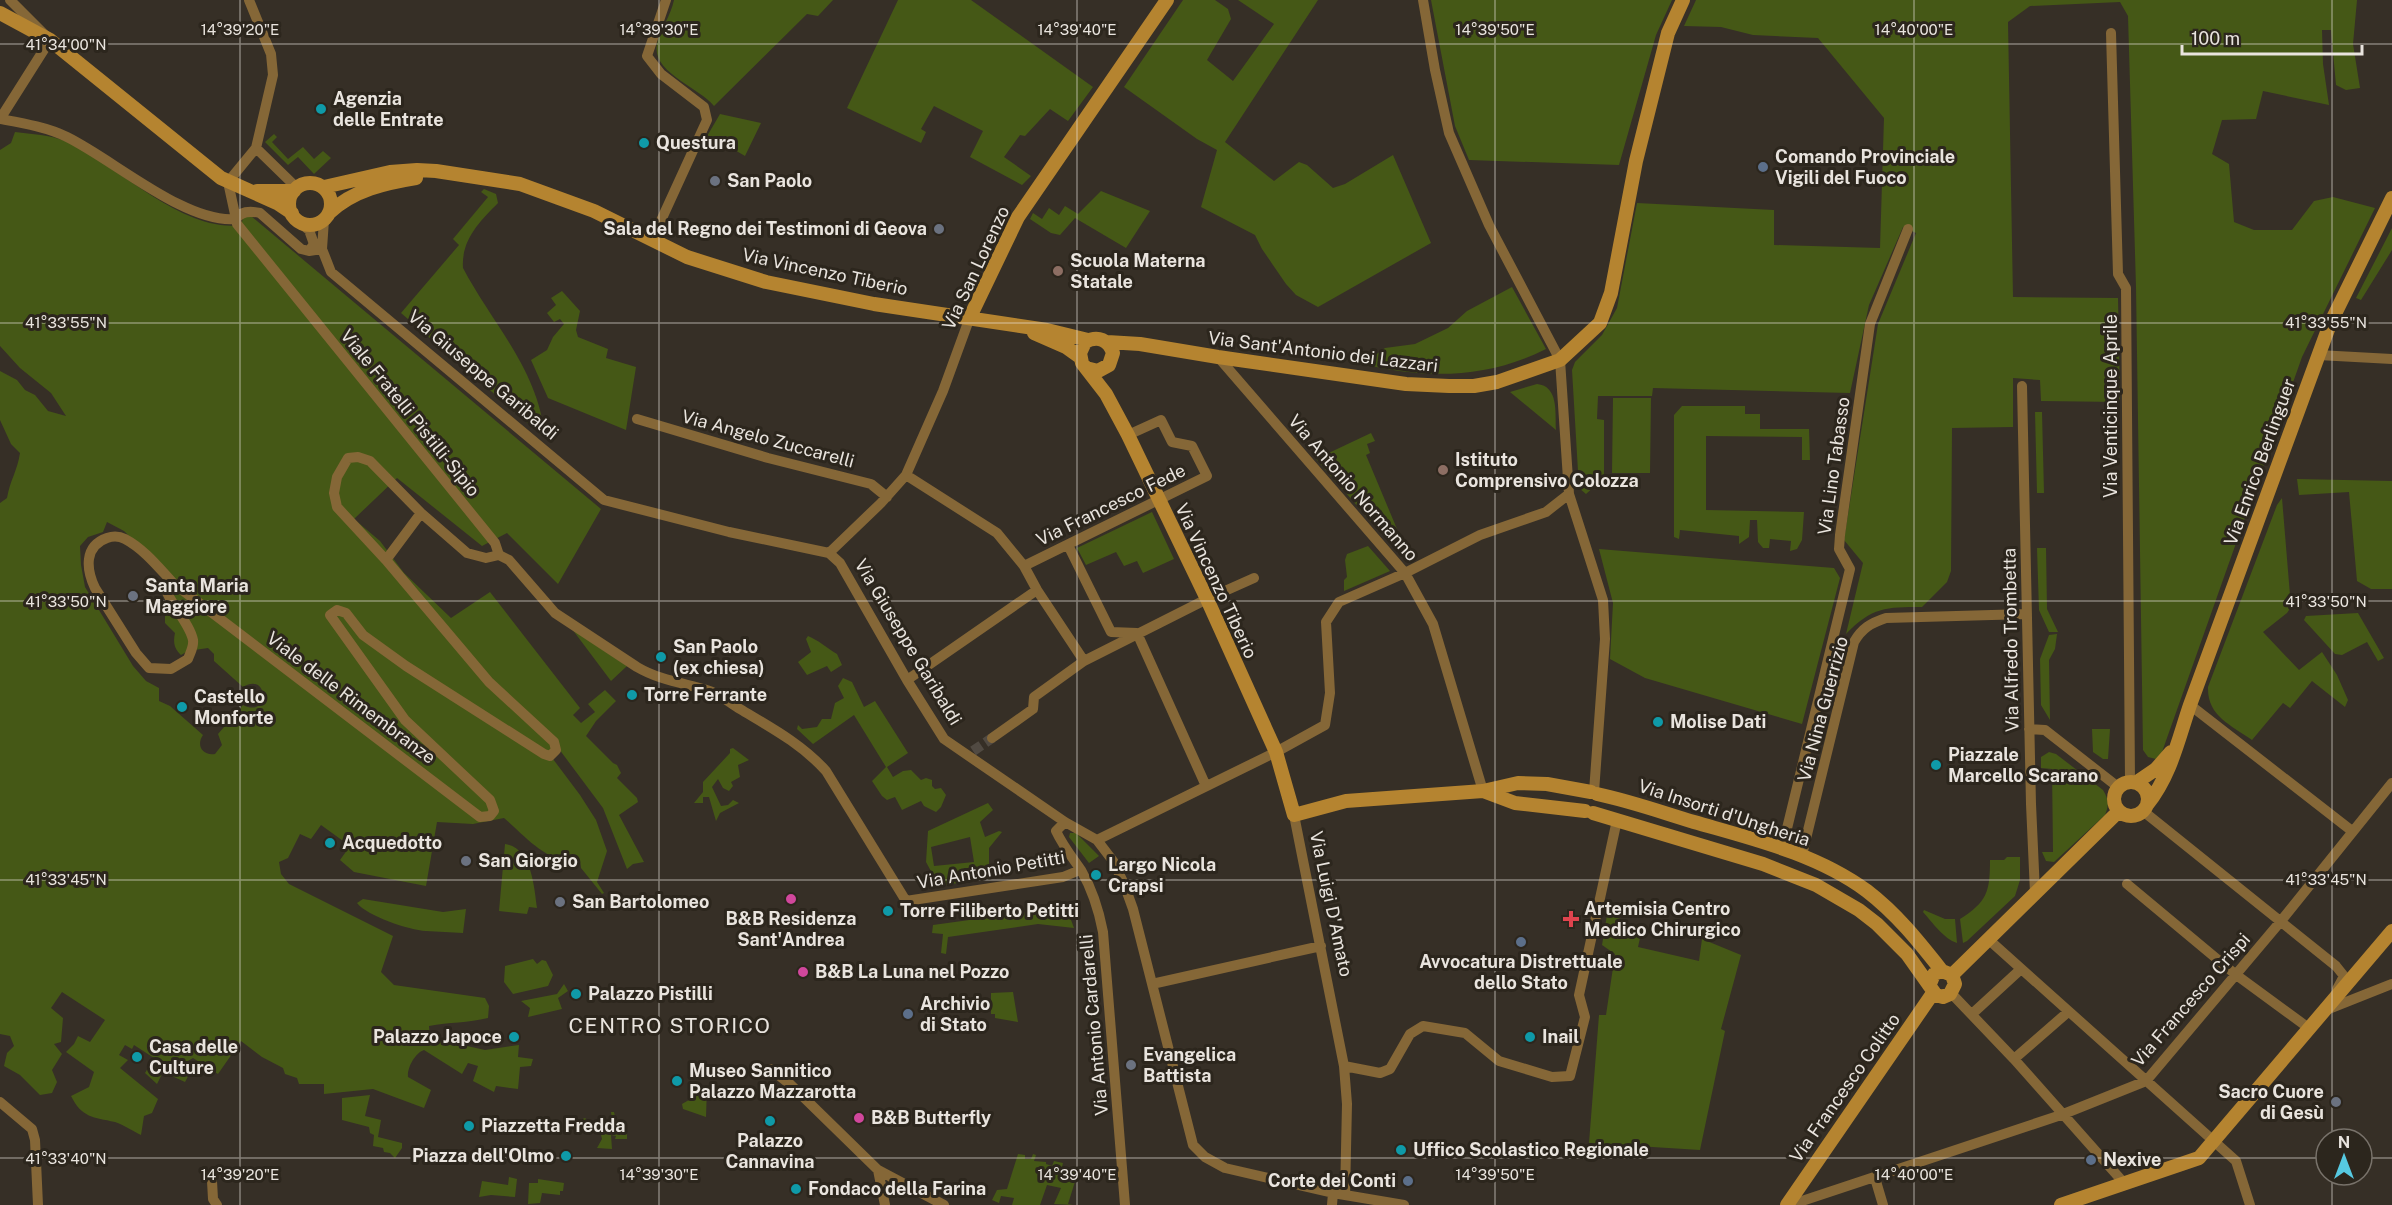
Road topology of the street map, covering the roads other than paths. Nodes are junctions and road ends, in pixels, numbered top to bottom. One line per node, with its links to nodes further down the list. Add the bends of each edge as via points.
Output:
1 (10, 0): 9 (street)
2 (249, 0): 11 (street, via 271,54 273,75)
3 (666, 0): 22 (street, via 647,56 661,74 704,107 707,120)
4 (1167, 0): 25 (main road, Via San Lorenzo, via 1017,217)
5 (1423, 0): 33 (street, via 1449,132 1489,225)
6 (1683, 0): 33 (main road, Via Sant'Antonio dei Lazzari, via 1668,33 1638,151 1611,293 1600,323)
7 (0, 13): 9 (main road)
8 (2111, 33): 65 (street, Via Venticinque Aprile, via 2118,274 2126,288)
9 (50, 40): 10 (street); 13 (main road)
10 (0, 119): 20 (street, via 65,136 175,203 207,217)
11 (256, 148): 13 (street); 15 (street)
12 (455, 175): 14 (main road, Via Vincenzo Tiberio, via 436,171 390,172); 18 (main road, Via Vincenzo Tiberio, via 414,178 374,187 346,199); 22 (main road, Via Vincenzo Tiberio, via 520,184)
13 (228, 182): 16 (main road); 20 (street, Viale Fratelli Pistilli-Sipio)
14 (324, 188): 15 (main road, via 309,183); 18 (main road, via 331,198)
15 (295, 189): 16 (main road); 19 (main road, via 289,202)
16 (249, 190): 19 (main road, via 277,203)
17 (2391, 203): 30 (main road, Via Enrico Berlinguer)
18 (327, 216): 19 (main road, via 308,225); 23 (street)
19 (295, 218): 24 (street, via 311,235 314,244)
20 (236, 219): 24 (street, via 246,212 260,213 300,249); 47 (street, Viale Fratelli Pistilli-Sipio, via 495,543)
21 (1908, 229): 77 (street, Via Lino Tabasso, via 1870,324 1840,535 1839,549 1850,569)
22 (653, 238): 25 (main road, Via Vincenzo Tiberio, via 687,257 766,282 874,304)
23 (322, 249): 24 (street); 46 (street, Via Giuseppe Garibaldi, via 331,272 604,501)
24 (309, 251)
25 (970, 317): 26 (main road, Via Vincenzo Tiberio); 40 (street, Via San Lorenzo)
26 (1024, 328): 27 (main road, Via Vincenzo Tiberio); 34 (main road, Via Vincenzo Tiberio, via 1066,347)
27 (1088, 340): 28 (main road, via 1098,338); 34 (main road, via 1081,347)
28 (1107, 342): 29 (main road, Via Sant'Antonio dei Lazzari); 35 (main road, via 1112,350)
29 (1150, 347): 31 (main road, Via Sant'Antonio dei Lazzari); 35 (main road, Via Sant'Antonio dei Lazzari, via 1131,351)
30 (2318, 355): 32 (street); 59 (main road, Via Enrico Berlinguer)
31 (1218, 357): 33 (main road, Via Sant'Antonio dei Lazzari, via 1406,384 1449,386 1497,382); 50 (street, Via Antonio Normanno)
32 (2392, 359)
33 (1560, 360): 41 (street)
34 (1083, 362): 35 (main road, via 1098,371); 37 (main road, Via Vincenzo Tiberio)
35 (1111, 363): 37 (main road)
36 (2022, 386): 55 (street, Via Alfredo Trombetta)
37 (1106, 394): 39 (main road, Via Vincenzo Tiberio)
38 (637, 419): 42 (street, Via Angelo Zuccarelli, via 871,484)
39 (1128, 435): 43 (main road, Via Vincenzo Tiberio); 43 (street, Via Francesco Fede, via 1161,420 1172,441 1192,446 1207,476)
40 (906, 475): 42 (street, Via San Lorenzo); 49 (street, via 997,533)
41 (1569, 494): 50 (street, via 1545,512 1480,535); 68 (street, via 1603,600 1605,639)
42 (887, 497): 46 (street, Via San Lorenzo)
43 (1158, 499): 45 (street, Via Francesco Fede); 54 (main road, Via Vincenzo Tiberio)
44 (421, 513): 47 (street, via 467,553 486,558); 48 (street); 48 (street, via 370,460 348,458 341,467 334,493 337,507)
45 (1068, 545): 49 (street, Via Francesco Fede); 56 (street, via 1111,632)
46 (829, 553): 58 (street, Via Giuseppe Garibaldi, via 840,563)
47 (499, 555): 82 (street, Viale Fratelli Pistilli-Sipio, via 509,560 555,613 637,667 710,691 789,738 814,758 826,771)
48 (386, 560): 52 (street, Viale delle Rimembranze, via 489,682 554,742 554,753 544,754 406,666 363,635 346,613 337,610 330,615 405,720 490,800 494,811 490,816 480,817)
49 (1024, 566): 53 (street)
50 (1405, 573): 63 (street, via 1339,602 1326,622 1330,693 1325,725); 67 (street, Via Antonio Normanno, via 1433,624)
51 (1254, 578): 54 (street)
52 (173, 584): 52 (street, Viale delle Rimembranze, via 126,539 113,536 90,549 88,558 95,588 149,668 171,669 188,659 193,647 193,638 165,588)
53 (1037, 590): 57 (street); 58 (street)
54 (1207, 599): 56 (street); 63 (main road, Via Vincenzo Tiberio)
55 (2027, 614): 60 (street, Via Alfredo Trombetta); 78 (street, Via Nina Guerrizio, via 1886,618 1869,624 1859,633)
56 (1137, 633): 57 (street); 66 (street)
57 (1084, 661): 62 (street, via 1034,697 1033,709)
58 (907, 680): 74 (street, Via Giuseppe Garibaldi, via 944,739)
59 (2190, 705): 61 (main road, Via Enrico Berlinguer); 75 (street)
60 (2029, 729): 65 (street, via 2045,730); 81 (street, Via Alfredo Trombetta)
61 (2180, 737): 65 (main road, Via Enrico Berlinguer, via 2163,763); 69 (main road, Via Enrico Berlinguer, via 2167,774)
62 (992, 738)
63 (1276, 752): 66 (street); 72 (main road, Via Luigi D'Amato)
64 (2392, 783): 75 (street, Via Francesco Crispi)
65 (2128, 784): 69 (main road, via 2147,792); 70 (main road, via 2113,799)
66 (1206, 786): 76 (street)
67 (1483, 791): 68 (main road, Via Insorti d'Ungheria, via 1518,783); 71 (main road, Via Insorti d'Ungheria, via 1515,803); 72 (main road, Via Insorti d'Ungheria, via 1346,801)
68 (1594, 793): 71 (main road, via 1602,803 1599,810); 77 (main road, Via Insorti d'Ungheria)
69 (2145, 808): 70 (main road, via 2131,816); 83 (street)
70 (2119, 811): 81 (main road)
71 (1589, 812): 73 (main road, Via Insorti d'Ungheria)
72 (1294, 816): 86 (street, Via Luigi D'Amato)
73 (1617, 820): 92 (main road, Via Insorti d'Ungheria, via 1763,864 1816,885 1877,924); 99 (street, via 1579,995 1585,1017 1570,1076 1552,1077 1498,1061 1465,1033 1423,1026 1410,1034 1390,1069 1380,1073)
74 (1065, 822): 76 (street, Via Giuseppe Garibaldi); 79 (street, Via Antonio Cardarelli, via 1056,831)
75 (2352, 831): 83 (street, Via Francesco Crispi)
76 (1097, 840): 90 (street, Via Giuseppe Garibaldi, via 1113,861 1134,909)
77 (1782, 849): 78 (main road, Via Insorti d'Ungheria)
78 (1802, 855): 88 (main road, Via Insorti d'Ungheria, via 1856,884 1880,902)
79 (1080, 870): 82 (street, Via Antonio Petitti, via 1063,877); 115 (street, Via Antonio Cardarelli, via 1103,932)
80 (2127, 884): 89 (street)
81 (2035, 893): 85 (main road)
82 (906, 901)
83 (2281, 921): 89 (street, Via Francesco Crispi); 94 (street, via 2344,976)
84 (2392, 931): 94 (main road)
85 (1988, 939): 87 (street); 88 (main road)
86 (1321, 946): 90 (street); 99 (street, Via Luigi D'Amato)
87 (2021, 969): 95 (street); 96 (street)
88 (1947, 973): 92 (main road, via 1934,974); 93 (main road, via 1955,984)
89 (2235, 974): 97 (street); 101 (street, Via Francesco Crispi)
90 (1152, 984): 109 (street, Via Giuseppe Garibaldi, via 1192,1145 1225,1168)
91 (2392, 984): 94 (street)
92 (1931, 988): 93 (main road, via 1943,997); 118 (main road, Via Francesco Colitto)
93 (1951, 993): 96 (street)
94 (2326, 1010): 97 (main road)
95 (2068, 1012): 98 (street); 101 (street)
96 (1972, 1014): 98 (street)
97 (2310, 1029): 104 (main road)
98 (2014, 1059): 103 (street)
99 (1344, 1066): 110 (street, Via Luigi D'Amato)
100 (771, 1069): 105 (street)
101 (2146, 1081): 103 (street, Via Francesco Crispi); 104 (street)
102 (0, 1102): 111 (street, via 32,1128)
103 (2061, 1115): 106 (street, Via Francesco Crispi); 108 (street)
104 (2213, 1142): 108 (main road, via 2199,1158); 121 (street, via 2236,1161)
105 (878, 1170): 113 (street); 114 (street)
106 (1875, 1178): 118 (street, Via Francesco Crispi); 119 (street)
107 (212, 1181): 112 (street)
108 (2124, 1183): 120 (main road)
109 (1333, 1193): 110 (street, Via Giuseppe Garibaldi); 116 (street)
110 (1345, 1195): 117 (street, Via Giuseppe Garibaldi)
111 (38, 1205)
112 (217, 1205)
113 (885, 1205)
114 (944, 1205)
115 (1125, 1205)
116 (1332, 1205)
117 (1404, 1205)
118 (1789, 1205)
119 (1883, 1205)
120 (2061, 1205)
121 (2250, 1205)

